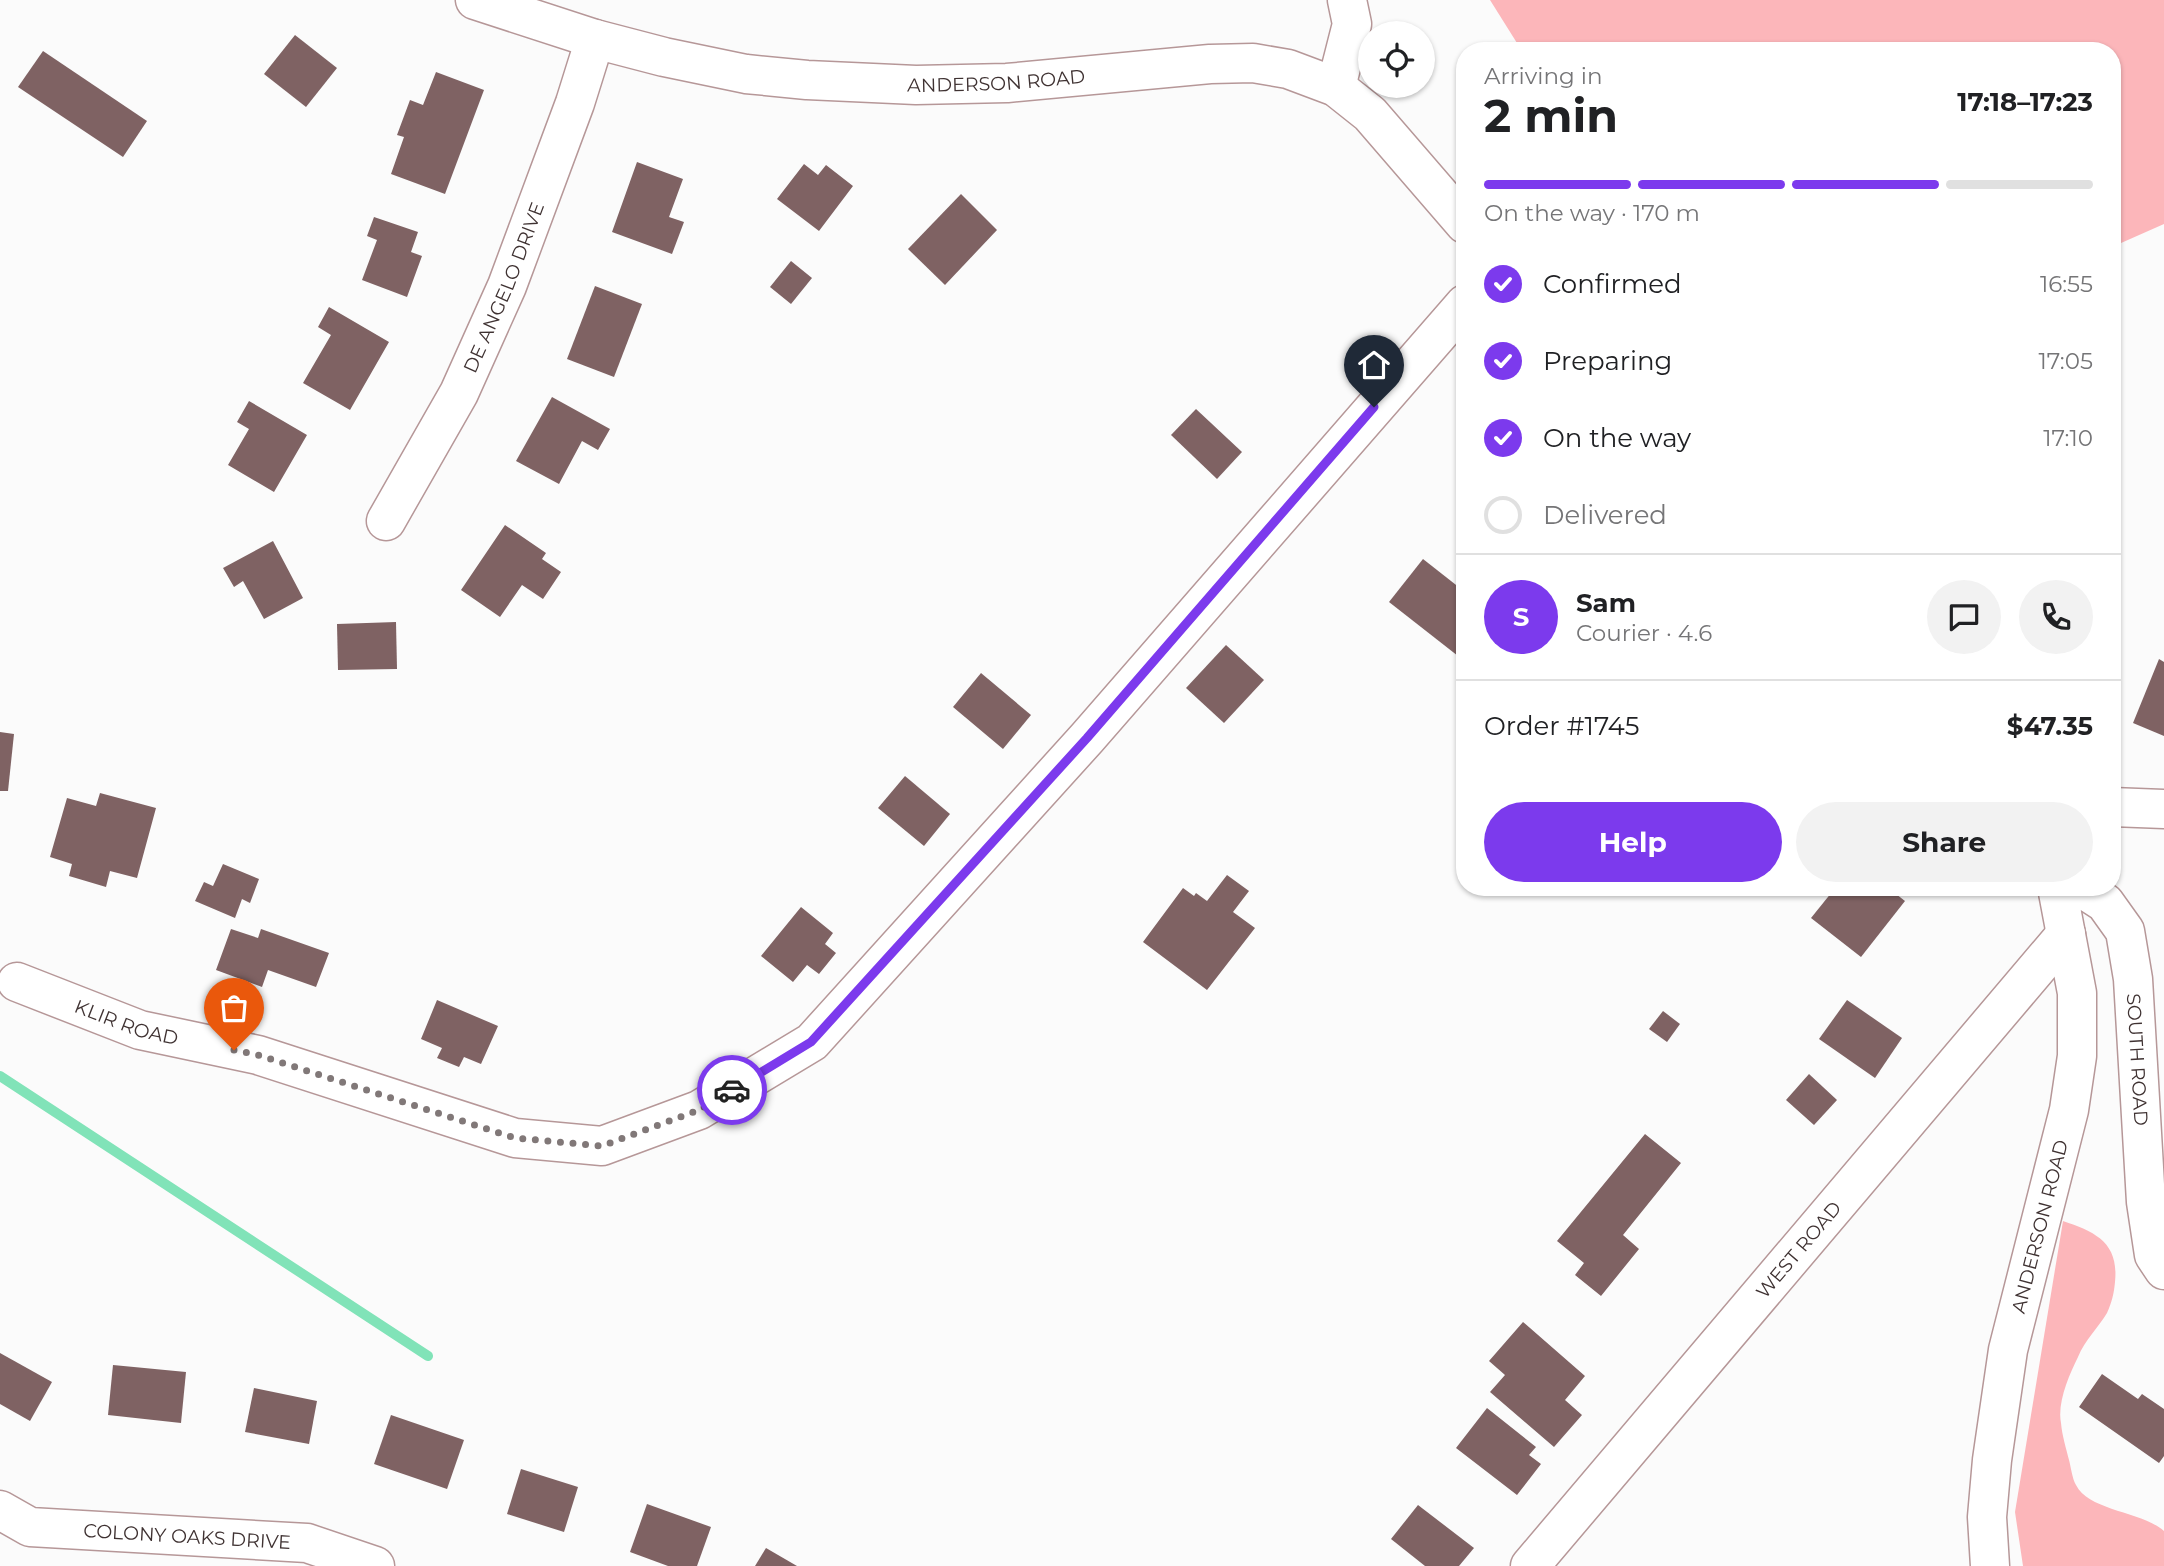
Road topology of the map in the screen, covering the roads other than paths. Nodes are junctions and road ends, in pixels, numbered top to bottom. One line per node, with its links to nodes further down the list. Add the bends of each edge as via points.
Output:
1 (475, 0): 3 (street, ANDERSON ROAD)
2 (1359, 8): 4 (street)
3 (595, 39): 4 (street, ANDERSON ROAD, via 746,74 807,80 1007,83 1253,63 1288,69); 7 (street, DE ANGELO DRIVE, via 507,286 459,393)
4 (1336, 87): 5 (street, ANDERSON ROAD, via 1370,114)
5 (1456, 214)
6 (1456, 314): 13 (street, KLIR ROAD, via 1087,738 811,1042 699,1110 602,1146 515,1138 258,1055 140,1030)
7 (386, 522)
8 (2121, 807): 9 (street)
9 (2164, 809)
10 (2059, 896): 12 (street, ANDERSON ROAD)
11 (2094, 896): 14 (street, SOUTH ROAD, via 2125,931 2133,979 2146,1202 2154,1255)
12 (2066, 934): 17 (street, WEST ROAD); 18 (street, ANDERSON ROAD, via 2077,993 2077,1056 2069,1110 2008,1350 1988,1506)
13 (17, 982)
14 (2164, 1270)
15 (0, 1510): 16 (street, COLONY OAKS DRIVE, via 30,1527 306,1543)
16 (375, 1566)
17 (1530, 1566)
18 (1990, 1566)

